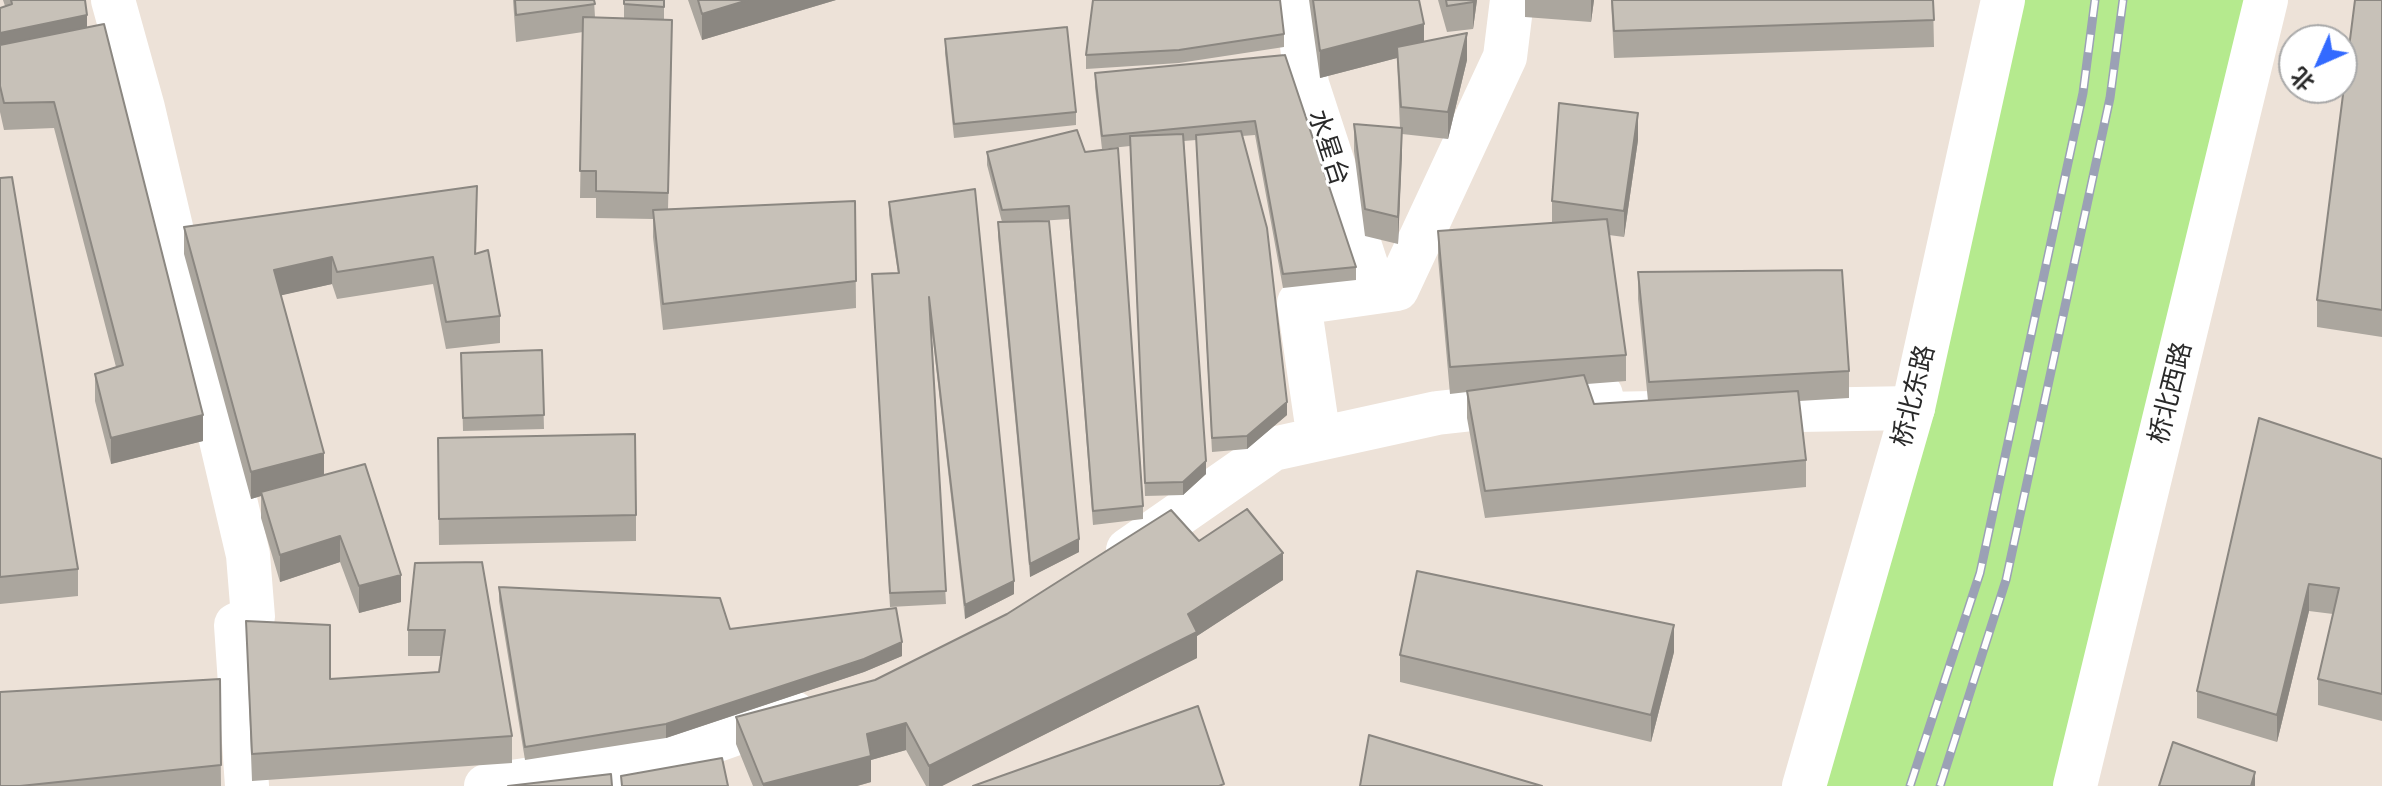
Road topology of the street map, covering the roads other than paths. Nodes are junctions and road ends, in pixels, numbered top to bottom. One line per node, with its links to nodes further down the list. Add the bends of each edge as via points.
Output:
1 (113, 0): 11 (street, via 248,555 253,617 236,625)
2 (1296, 0): 6 (street, 水星台, via 1307,84)
3 (1512, 0): 6 (street, via 1505,57 1397,289)
4 (2003, 0): 7 (street, 桥北东路)
5 (2266, 0): 14 (street, 桥北西路)
6 (1375, 292): 8 (street, via 1299,303)
7 (1913, 408): 8 (street, via 1603,414 1601,395 1437,413); 13 (street, 桥北东路)
8 (1319, 439): 9 (street, via 1273,449)
9 (1088, 574)
10 (838, 699): 12 (street, via 663,759)
11 (247, 786)
12 (486, 786)
13 (1804, 786)
14 (2075, 786)

